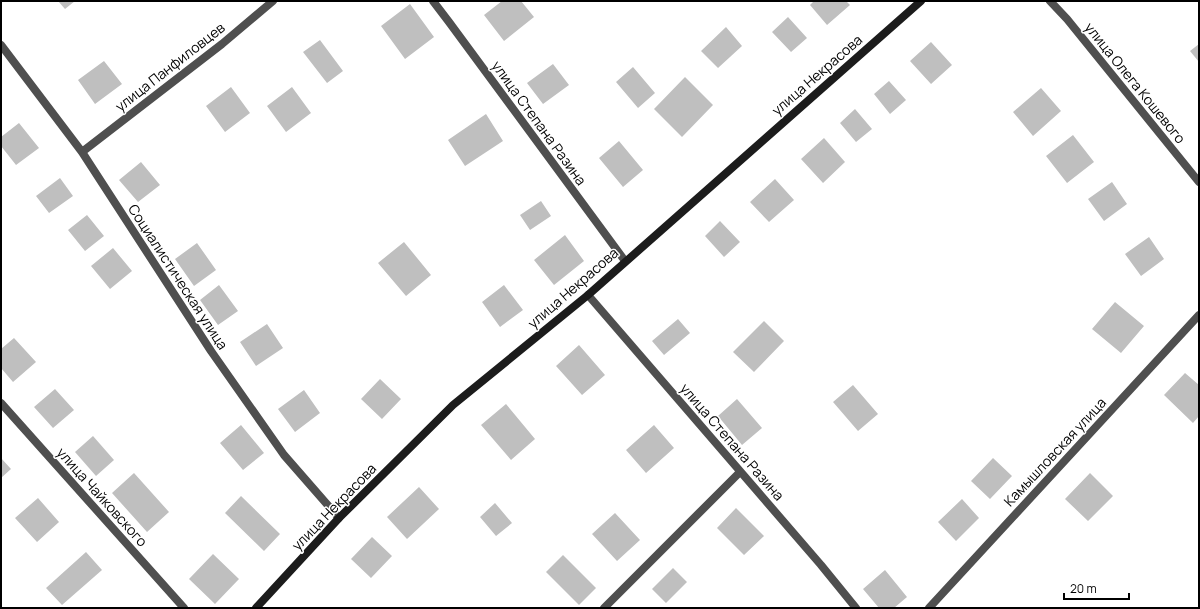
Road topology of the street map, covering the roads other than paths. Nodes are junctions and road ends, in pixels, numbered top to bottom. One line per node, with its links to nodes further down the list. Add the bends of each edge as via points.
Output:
1 (273, 1): 6 (street, улица Панфиловцев, via 222,44)
2 (432, 1): 8 (street, улица Степана Разина)
3 (921, 1): 8 (street, улица Некрасова)
4 (1050, 1): 7 (street, улица Олега Кошевого)
5 (1, 45): 6 (street, Социалистическая улица)
6 (82, 152): 13 (street, Социалистическая улица, via 211,351 284,455)
7 (1199, 182)
8 (625, 261): 9 (street, улица Некрасова)
9 (588, 294): 12 (street, улица Степана Разина); 13 (street, улица Некрасова, via 453,405)
10 (1199, 314): 18 (street, Камышловская улица)
11 (1, 403): 14 (street, улица Чайковского)
12 (740, 472): 16 (street); 17 (street, улица Степана Разина)
13 (339, 518): 15 (street, улица Некрасова)
14 (184, 608)
15 (256, 608)
16 (604, 608)
17 (856, 608)
18 (929, 608)

